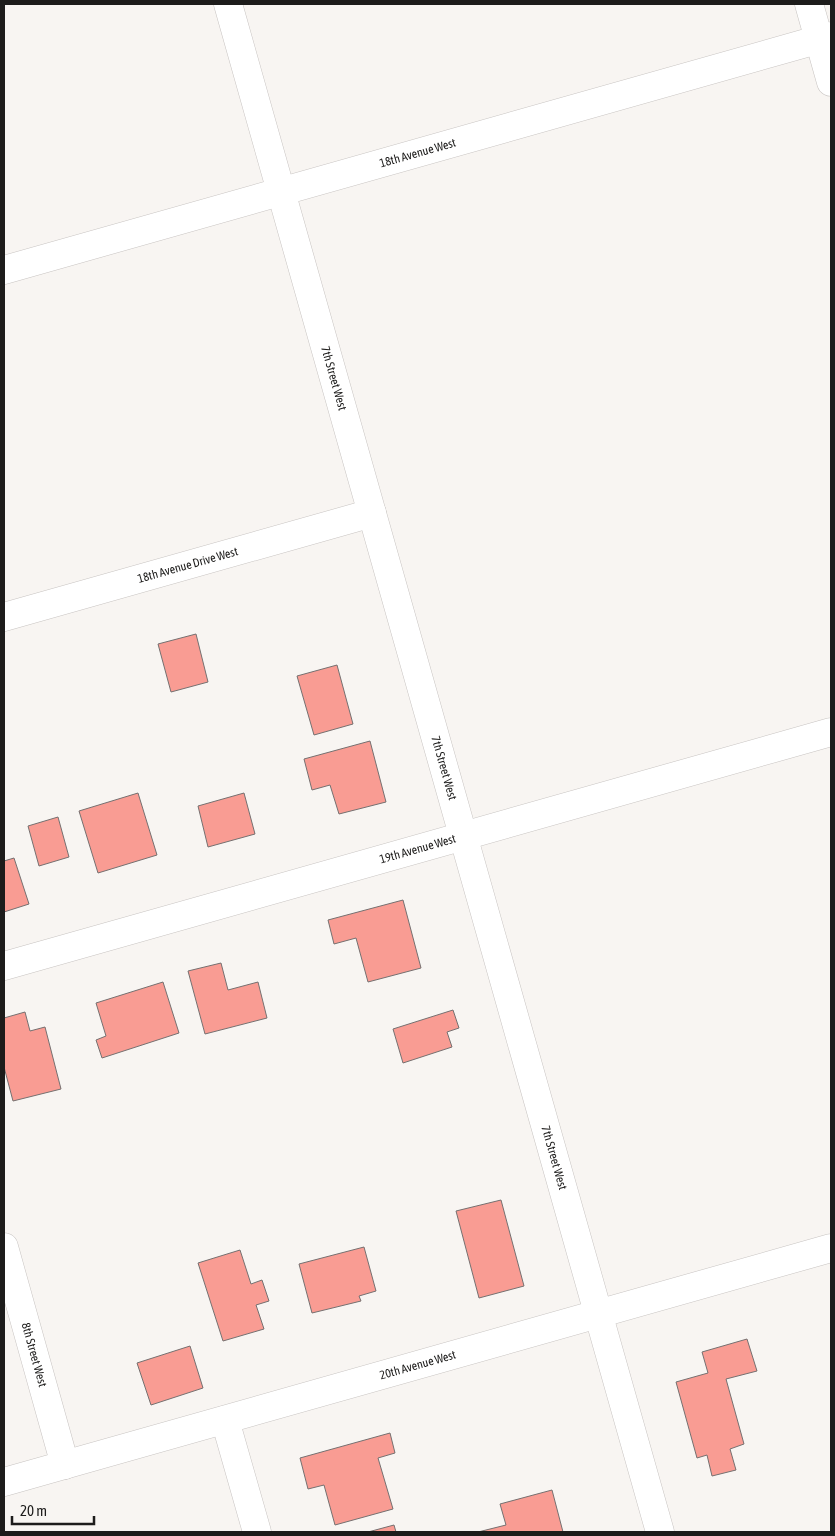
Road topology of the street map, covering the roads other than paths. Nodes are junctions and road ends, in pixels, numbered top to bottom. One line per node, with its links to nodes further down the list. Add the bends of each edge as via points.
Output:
1 (228, 4): 5 (street, 7th Street West)
2 (809, 4): 3 (street)
3 (825, 38): 4 (street); 5 (street, 18th Avenue West)
4 (831, 82)
5 (281, 191): 6 (street, 18th Avenue West); 7 (street, 7th Street West)
6 (4, 270)
7 (372, 513): 8 (street, 18th Avenue Drive West); 10 (street, 7th Street West)
8 (4, 617)
9 (831, 732): 10 (street, 19th Avenue West)
10 (463, 836): 11 (street, 19th Avenue West); 14 (street, 7th Street West)
11 (4, 966)
12 (4, 1247): 16 (street, 8th Street West)
13 (831, 1248): 14 (street, 20th Avenue West)
14 (598, 1314): 15 (street, 20th Avenue West); 19 (street, 7th Street West)
15 (225, 1420): 16 (street, 20th Avenue West); 18 (street)
16 (65, 1465): 17 (street, 20th Avenue West)
17 (4, 1482)
18 (257, 1532)
19 (660, 1532)

